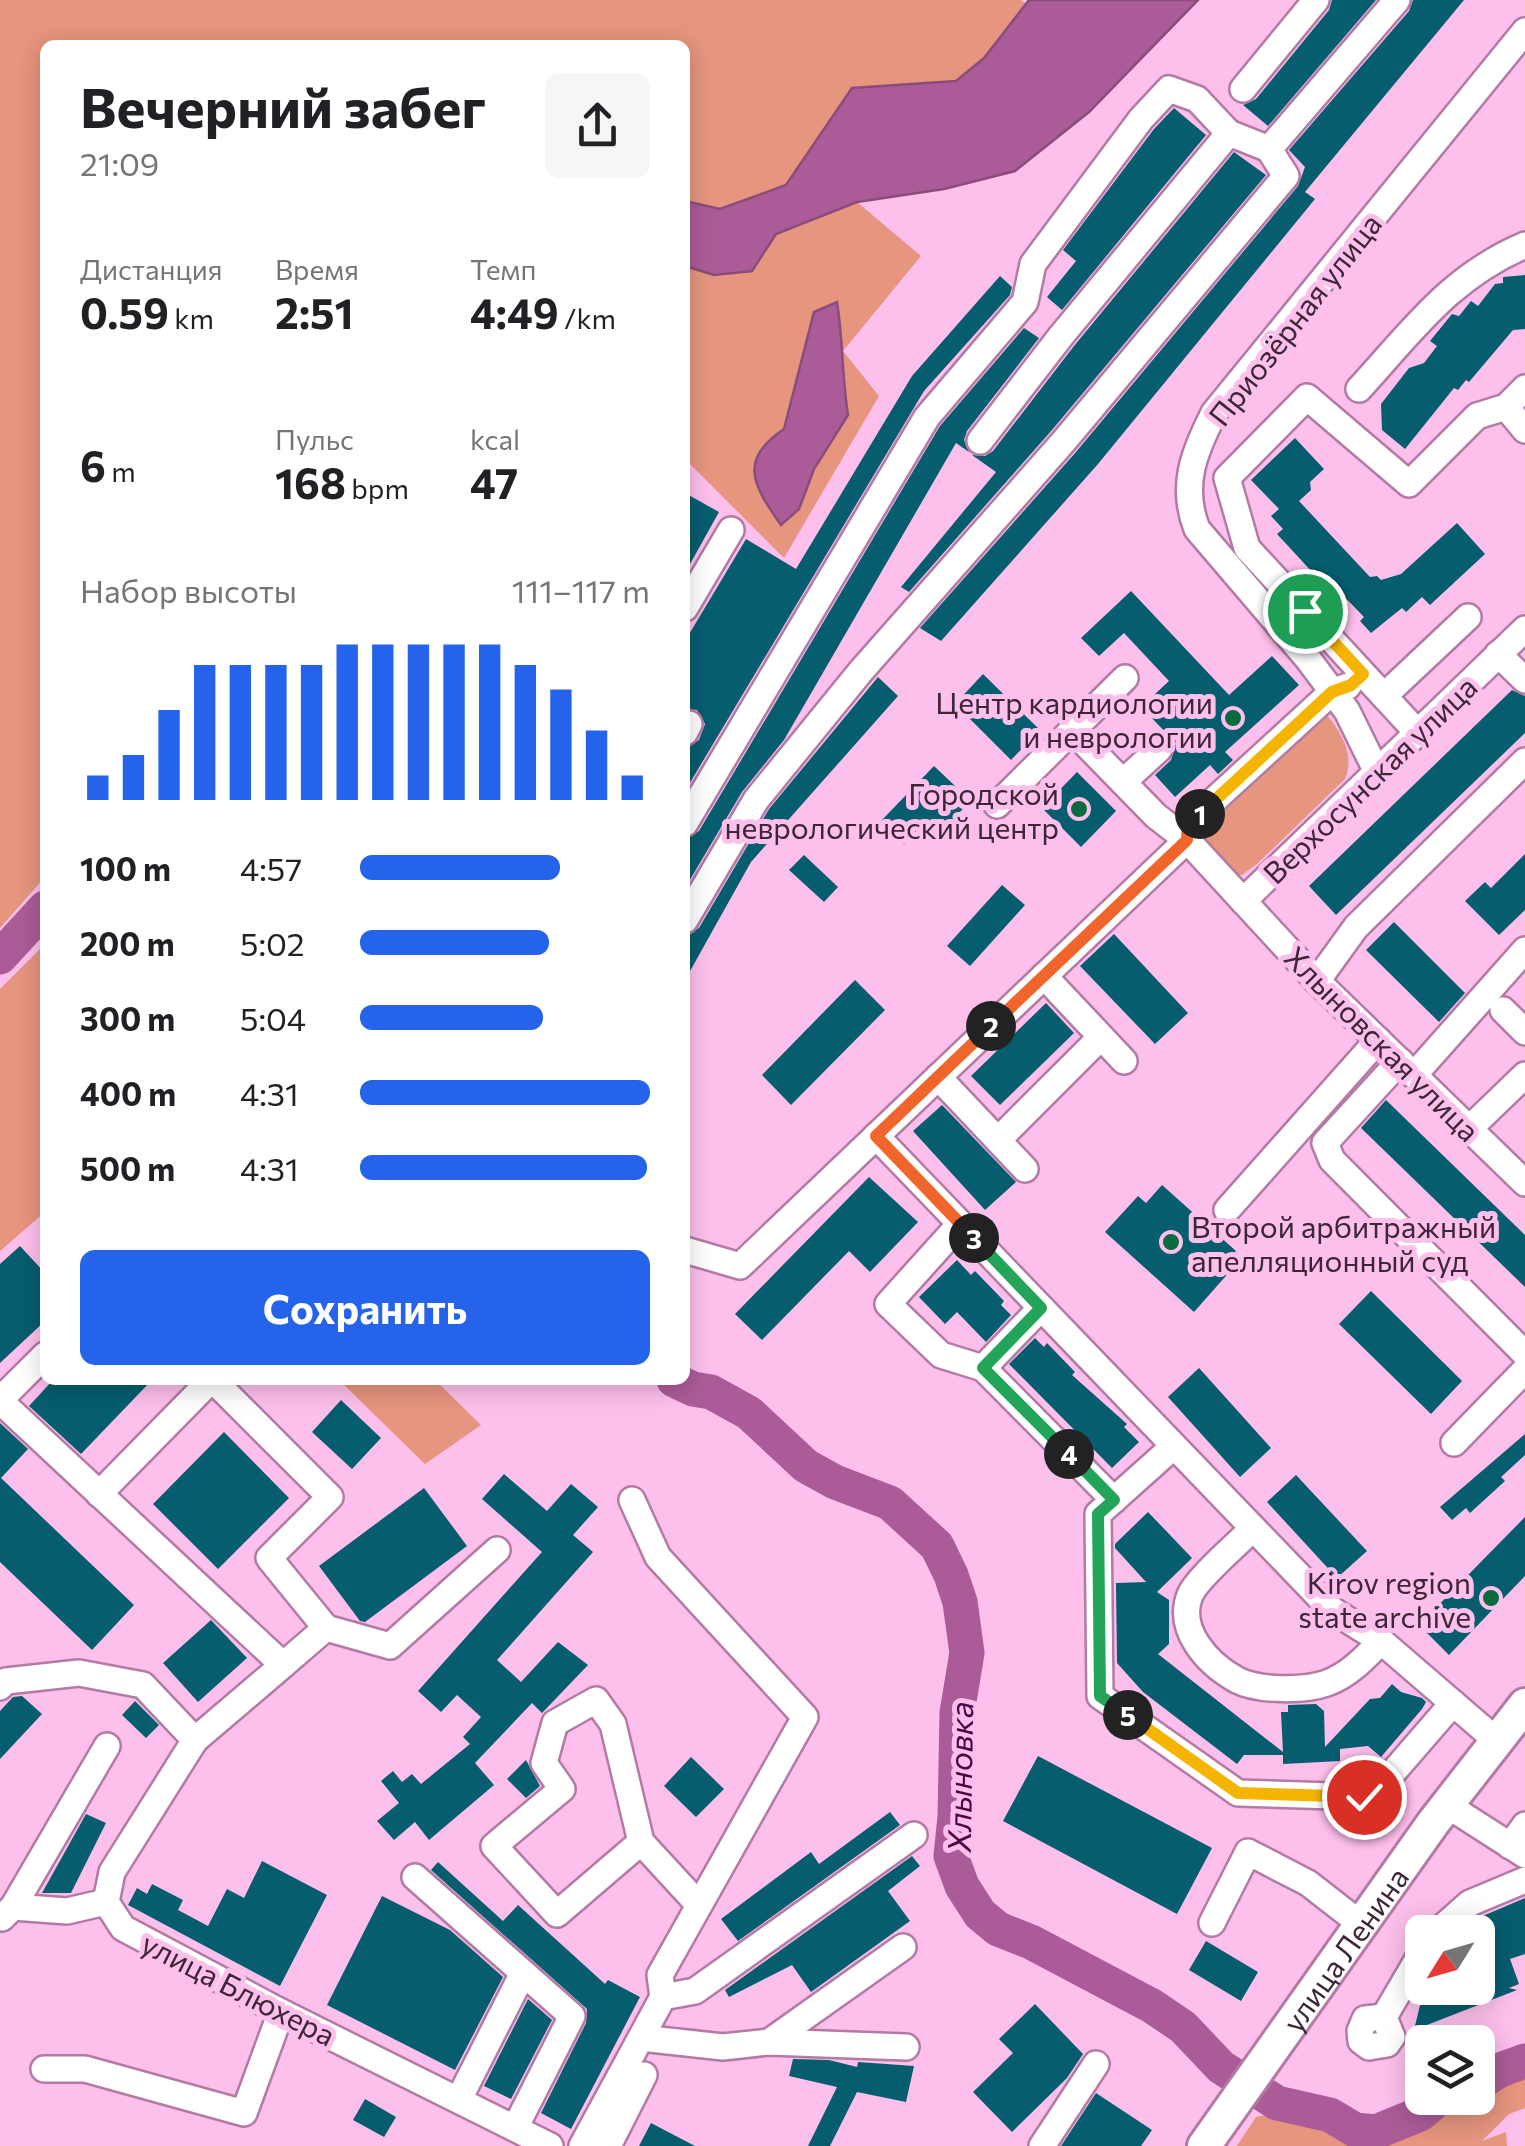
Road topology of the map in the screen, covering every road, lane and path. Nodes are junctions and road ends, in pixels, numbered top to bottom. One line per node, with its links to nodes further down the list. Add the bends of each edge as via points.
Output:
1 (1316, 0): 4 (street)
2 (1397, 0): 6 (street)
3 (1525, 31): 21 (street, Приозёрная улица, via 1214,413 1195,452 1188,483 1197,529)
4 (1244, 89)
5 (1229, 132): 6 (street); 12 (street); 30 (street, via 1197,99 1169,88 1141,119 1034,264 1025,302 927,417)
6 (1270, 149): 33 (street, via 1286,176 756,800)
7 (1525, 245): 9 (street, via 1454,285)
8 (1525, 388): 10 (street)
9 (1358, 389)
10 (1506, 407): 11 (street); 18 (street, via 1478,416 1409,484 1308,397 1227,478 1247,548)
11 (1525, 430)
12 (980, 441)
13 (730, 530): 14 (street)
14 (690, 599)
15 (1468, 617): 22 (street)
16 (1525, 629): 17 (street, Верхосунская улица)
17 (1498, 654): 20 (street); 24 (street, Верхосунская улица)
18 (1363, 674): 21 (street); 22 (street)
19 (1125, 678): 23 (street)
20 (1525, 680)
21 (1332, 692): 27 (street, Приозёрная улица); 31 (street, via 1188,824)
22 (1384, 696): 24 (street)
23 (1072, 730): 28 (street, Верхосунская улица); 29 (street)
24 (1417, 732): 27 (street, Верхосунская улица)
25 (1159, 749): 28 (street)
26 (1525, 761): 36 (street, via 1356,927)
27 (1377, 772): 32 (street, Верхосунская улица)
28 (1124, 782): 31 (street, Верхосунская улица)
29 (996, 805)
30 (690, 814)
31 (1187, 840): 32 (street, Верхосунская улица); 35 (street)
32 (1244, 901): 36 (street, Хлыновская улица)
33 (690, 912)
34 (1525, 950): 42 (street)
35 (1044, 976): 39 (street); 44 (street)
36 (1316, 982): 40 (street, Хлыновская улица)
37 (1504, 1010): 38 (street)
38 (1525, 1032)
39 (1102, 1037): 41 (street); 47 (street)
40 (1378, 1040): 42 (street, Хлыновская улица); 50 (street)
41 (1124, 1061)
42 (1407, 1068): 45 (street, Хлыновская улица); 54 (street, via 1325,1143 1332,1160)
43 (1525, 1075): 45 (street)
44 (938, 1077): 46 (street); 47 (street)
45 (1470, 1128): 49 (street, Хлыновская улица)
46 (876, 1136): 51 (street); 52 (street, via 740,1266)
47 (998, 1140): 48 (street)
48 (1025, 1169)
49 (1525, 1183)
50 (1227, 1210)
51 (960, 1224): 53 (street); 56 (street, via 888,1304 942,1355)
52 (690, 1251)
53 (1041, 1308): 56 (street); 62 (street)
54 (1521, 1343)
55 (40, 1360): 60 (street)
56 (983, 1368): 65 (street)
57 (1525, 1370): 61 (street)
58 (207, 1385): 63 (street)
59 (217, 1385): 68 (street, via 330,1497 268,1558)
60 (0, 1400): 63 (street)
61 (1454, 1443)
62 (1174, 1446): 65 (street); 66 (street)
63 (99, 1494): 70 (street)
64 (632, 1500): 84 (street, via 658,1557 804,1717)
65 (1114, 1500): 72 (street, via 1098,1514 1100,1696 1238,1793 1376,1792)
66 (1253, 1528): 69 (street, via 1332,1610); 69 (street, via 1191,1591 1185,1616 1197,1647 1239,1681 1288,1690 1328,1683)
67 (497, 1550): 68 (street, via 390,1646)
68 (326, 1628): 70 (street)
69 (1382, 1641): 72 (street)
70 (283, 1665): 74 (street)
71 (0, 1687): 74 (street, via 79,1673 143,1685)
72 (1454, 1703): 75 (street)
73 (1525, 1705): 75 (main road, улица Ленина)
74 (195, 1740): 83 (street, via 112,1872)
75 (1497, 1741): 77 (main road, улица Ленина)
76 (108, 1746): 85 (street)
77 (1447, 1805): 80 (street); 88 (main road, улица Ленина)
78 (914, 1835): 92 (street, via 708,1982)
79 (641, 1842): 79 (street, via 613,1724 596,1700 556,1723 544,1763 562,1789 494,1846 557,1914); 84 (street)
80 (1520, 1842)
81 (414, 1877): 90 (street)
82 (1525, 1880): 86 (street)
83 (106, 1902): 85 (street, via 67,1912); 93 (street, улица Блюхера, via 123,1928)
84 (699, 1905): 92 (street, via 660,1976)
85 (6, 1913)
86 (1456, 1915)
87 (1212, 1923): 88 (street, via 1248,1852 1308,1883)
88 (1362, 1925): 103 (main road, улица Ленина)
89 (904, 1947): 96 (street)
90 (522, 1972): 101 (street); 102 (street, via 572,2016)
91 (1405, 1981): 94 (street)
92 (663, 1998): 95 (street)
93 (281, 2012): 99 (street, via 244,2114 85,2069); 101 (street, улица Блюхера)
94 (1384, 2016)
95 (642, 2038): 96 (street, via 723,2047); 105 (street)
96 (769, 2042): 97 (street)
97 (906, 2047)
98 (1096, 2064): 107 (street)
99 (44, 2069)
100 (644, 2075): 106 (street)
101 (458, 2099): 102 (street, улица Блюхера)
102 (515, 2128): 104 (street, улица Блюхера)
103 (1213, 2133)
104 (550, 2146)
105 (582, 2146)
106 (608, 2146)
107 (1042, 2146)

